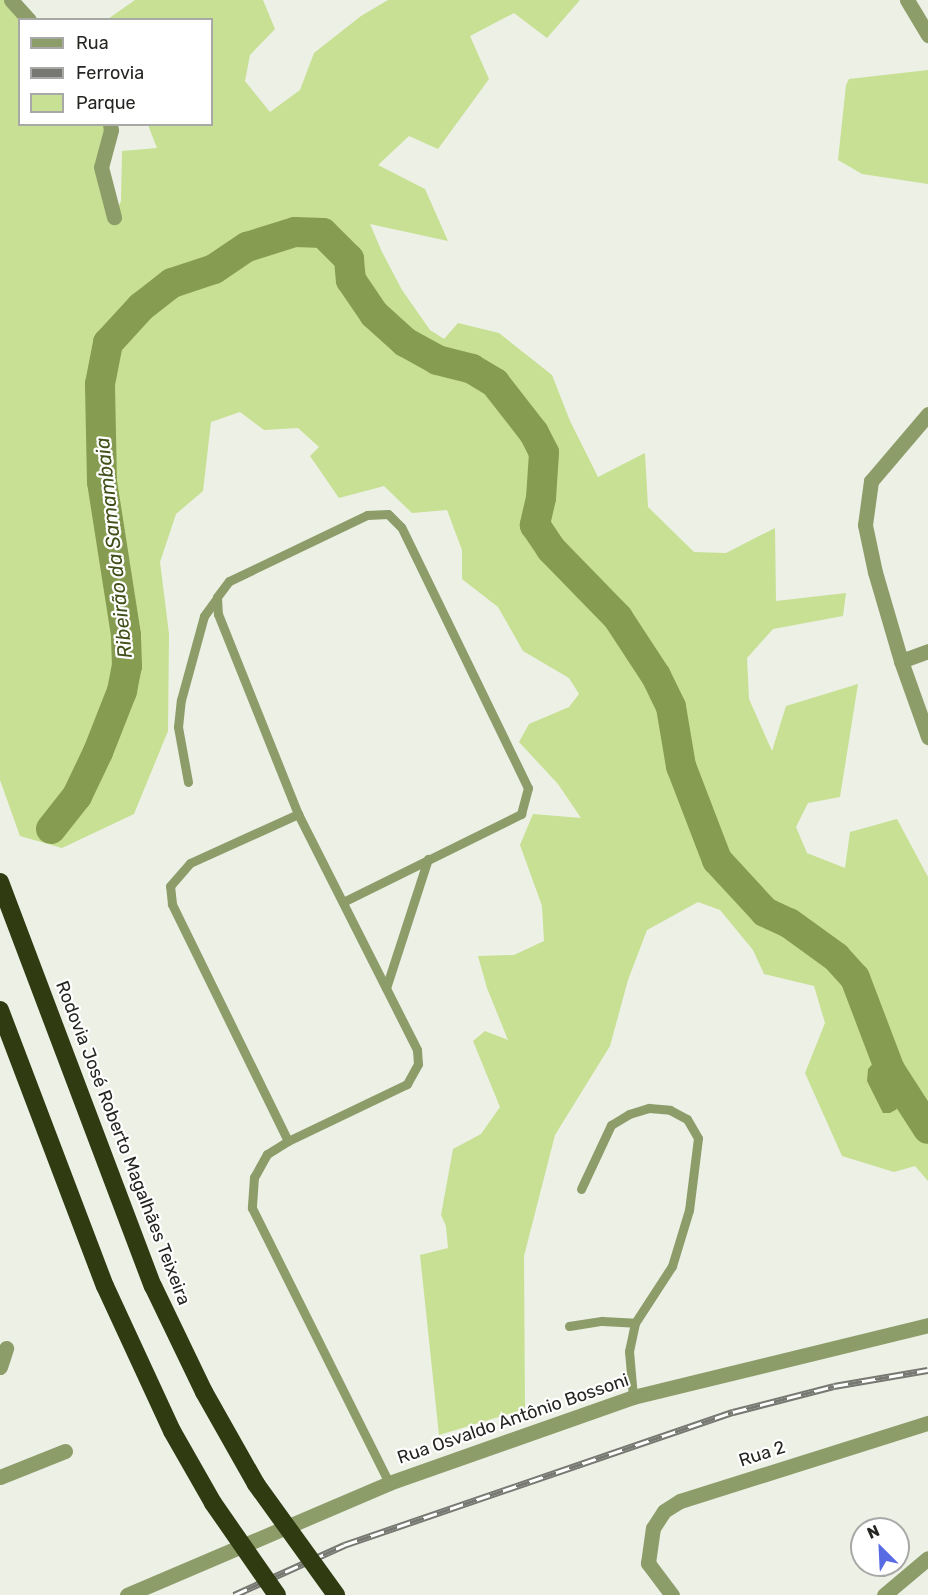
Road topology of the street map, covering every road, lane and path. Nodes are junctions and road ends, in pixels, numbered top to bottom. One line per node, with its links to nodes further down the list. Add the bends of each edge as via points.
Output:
1 (11, 0): 3 (street)
2 (907, 0): 4 (street)
3 (27, 18)
4 (928, 35)
5 (110, 126): 6 (street, via 101,167)
6 (114, 217)
7 (928, 414): 10 (street, via 871,480 865,525 874,572)
8 (217, 597): 12 (lane, via 204,616 181,700 178,727); 13 (lane, via 218,615); 14 (lane, via 229,581 367,515 388,514 401,527 528,788 521,814)
9 (928, 651): 10 (street)
10 (901, 661): 11 (street)
11 (928, 737)
12 (188, 782)
13 (298, 814): 16 (lane); 19 (lane, via 190,863 170,886 172,904)
14 (428, 860): 16 (lane); 17 (lane)
15 (0, 882): 34 (highway, Rodovia José Roberto Magalhães Teixeira, bridge, via 153,1286 204,1392 256,1484)
16 (343, 902): 17 (lane)
17 (386, 988): 19 (lane, via 417,1050 418,1064 407,1084)
18 (0, 1010): 33 (highway, bridge, via 105,1286 172,1431 213,1503)
19 (288, 1141): 30 (lane, via 267,1154 254,1177 252,1208)
20 (581, 1189): 21 (lane, via 611,1125 629,1114 649,1108 670,1110 687,1119 698,1138 688,1210 672,1266)
21 (635, 1323): 23 (lane, via 602,1321); 26 (lane, via 628,1351)
22 (928, 1325): 26 (street, Rua Osvaldo Antônio Bossoni)
23 (569, 1326)
24 (6, 1348): 25 (street)
25 (0, 1367)
26 (633, 1397): 30 (street, Rua Osvaldo Antônio Bossoni)
27 (928, 1423): 35 (street, Rua 2, via 680,1501 664,1511 656,1521 648,1563)
28 (65, 1451): 29 (street)
29 (0, 1477)
30 (389, 1483): 32 (street, Rua Osvaldo Antônio Bossoni)
31 (928, 1558): 36 (street)
32 (127, 1595)
33 (278, 1595)
34 (336, 1595)
35 (672, 1595)
36 (884, 1595)

